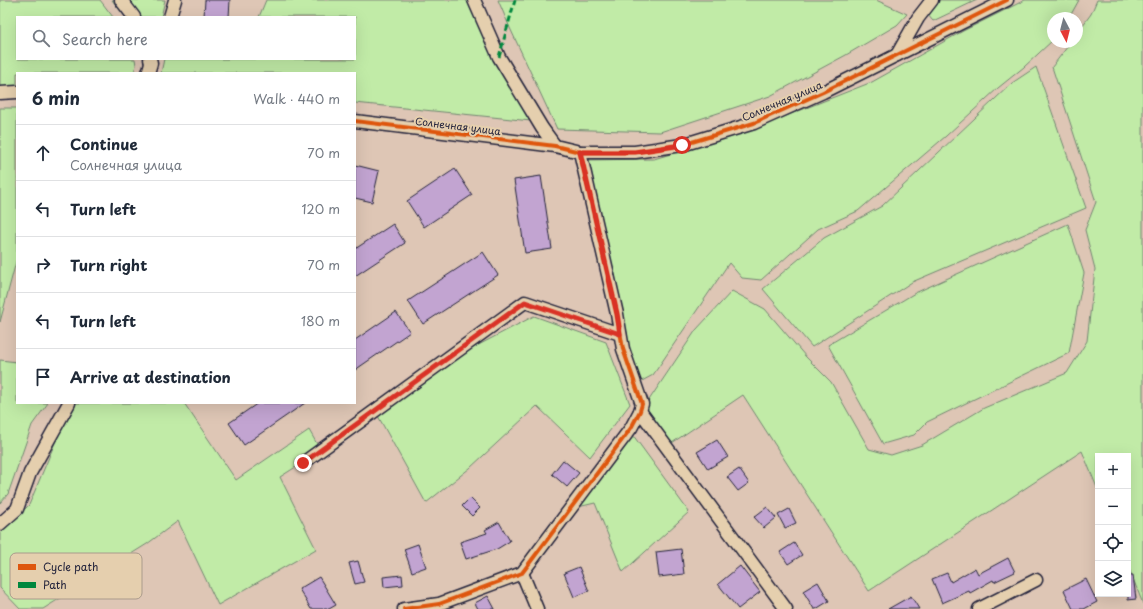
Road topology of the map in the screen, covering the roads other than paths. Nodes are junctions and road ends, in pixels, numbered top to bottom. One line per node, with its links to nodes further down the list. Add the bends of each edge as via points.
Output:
1 (121, 0): 6 (street)
2 (175, 0): 7 (street)
3 (474, 0): 12 (street, via 499,57)
4 (932, 0): 8 (street, via 918,18)
5 (1007, 0): 8 (street, Солнечная улица)
6 (133, 16)
7 (170, 16)
8 (896, 56): 13 (street, Солнечная улица, via 823,92 754,123 732,130 682,145 635,152)
9 (16, 92): 10 (street)
10 (0, 93)
11 (356, 121): 12 (street, Солнечная улица)
12 (555, 146): 13 (street, Солнечная улица)
13 (580, 152): 14 (street)
14 (620, 334): 16 (street, via 642,404); 17 (street, via 525,302)
15 (68, 404): 18 (street, via 30,473 17,509)
16 (640, 411): 19 (street, via 631,428); 23 (street)
17 (303, 463)
18 (0, 524)
19 (522, 572): 21 (street, via 439,604); 22 (street)
20 (1036, 580): 24 (street)
21 (404, 609)
22 (537, 609)
23 (786, 609)
24 (979, 609)

